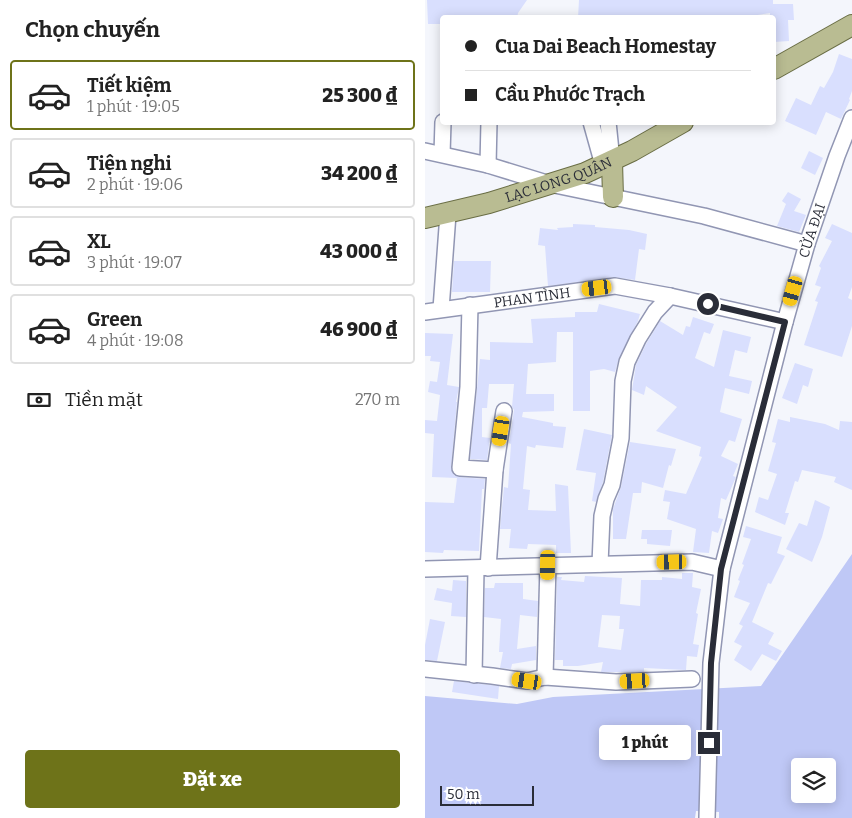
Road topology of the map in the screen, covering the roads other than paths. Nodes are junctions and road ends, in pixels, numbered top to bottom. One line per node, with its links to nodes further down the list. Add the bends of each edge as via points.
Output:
1 (852, 24): 2 (main road)
2 (776, 68)
3 (852, 118): 17 (street, CỬA ĐẠI)
4 (443, 125): 10 (street)
5 (489, 125): 12 (street)
6 (592, 125): 11 (street)
7 (608, 125): 11 (street)
8 (678, 125): 11 (main road, LẠC LONG QUÂN)
9 (425, 151): 10 (street)
10 (442, 154): 12 (street)
11 (608, 163): 13 (main road, LẠC LONG QUÂN); 14 (main road)
12 (488, 165): 13 (street)
13 (550, 184): 14 (street); 15 (main road, LẠC LONG QUÂN)
14 (613, 197): 17 (street, via 703,216)
15 (449, 214): 16 (main road, LẠC LONG QUÂN); 20 (street)
16 (425, 218)
17 (807, 244): 22 (street, CỬA ĐẠI)
18 (670, 296): 19 (street, PHAN TÌNH, via 615,286); 22 (street, PHAN TÌNH); 25 (street, via 655,312 627,362 621,438 603,516)
19 (470, 305): 20 (street, PHAN TÌNH); 24 (street, via 468,387 460,468)
20 (441, 309): 21 (street, PHAN TÌNH)
21 (425, 312)
22 (785, 322): 29 (street, CỬA ĐẠI)
23 (504, 411): 24 (street)
24 (495, 470): 27 (street)
25 (599, 564): 26 (street); 29 (street, via 692,562)
26 (548, 565): 27 (street); 32 (street)
27 (482, 568): 28 (street); 31 (street)
28 (425, 569)
29 (721, 569): 34 (street, CỬA ĐẠI, via 711,668)
30 (425, 669): 31 (street)
31 (474, 675): 32 (street, via 527,681)
32 (545, 677): 33 (street, via 616,682)
33 (692, 679)
34 (707, 818)

